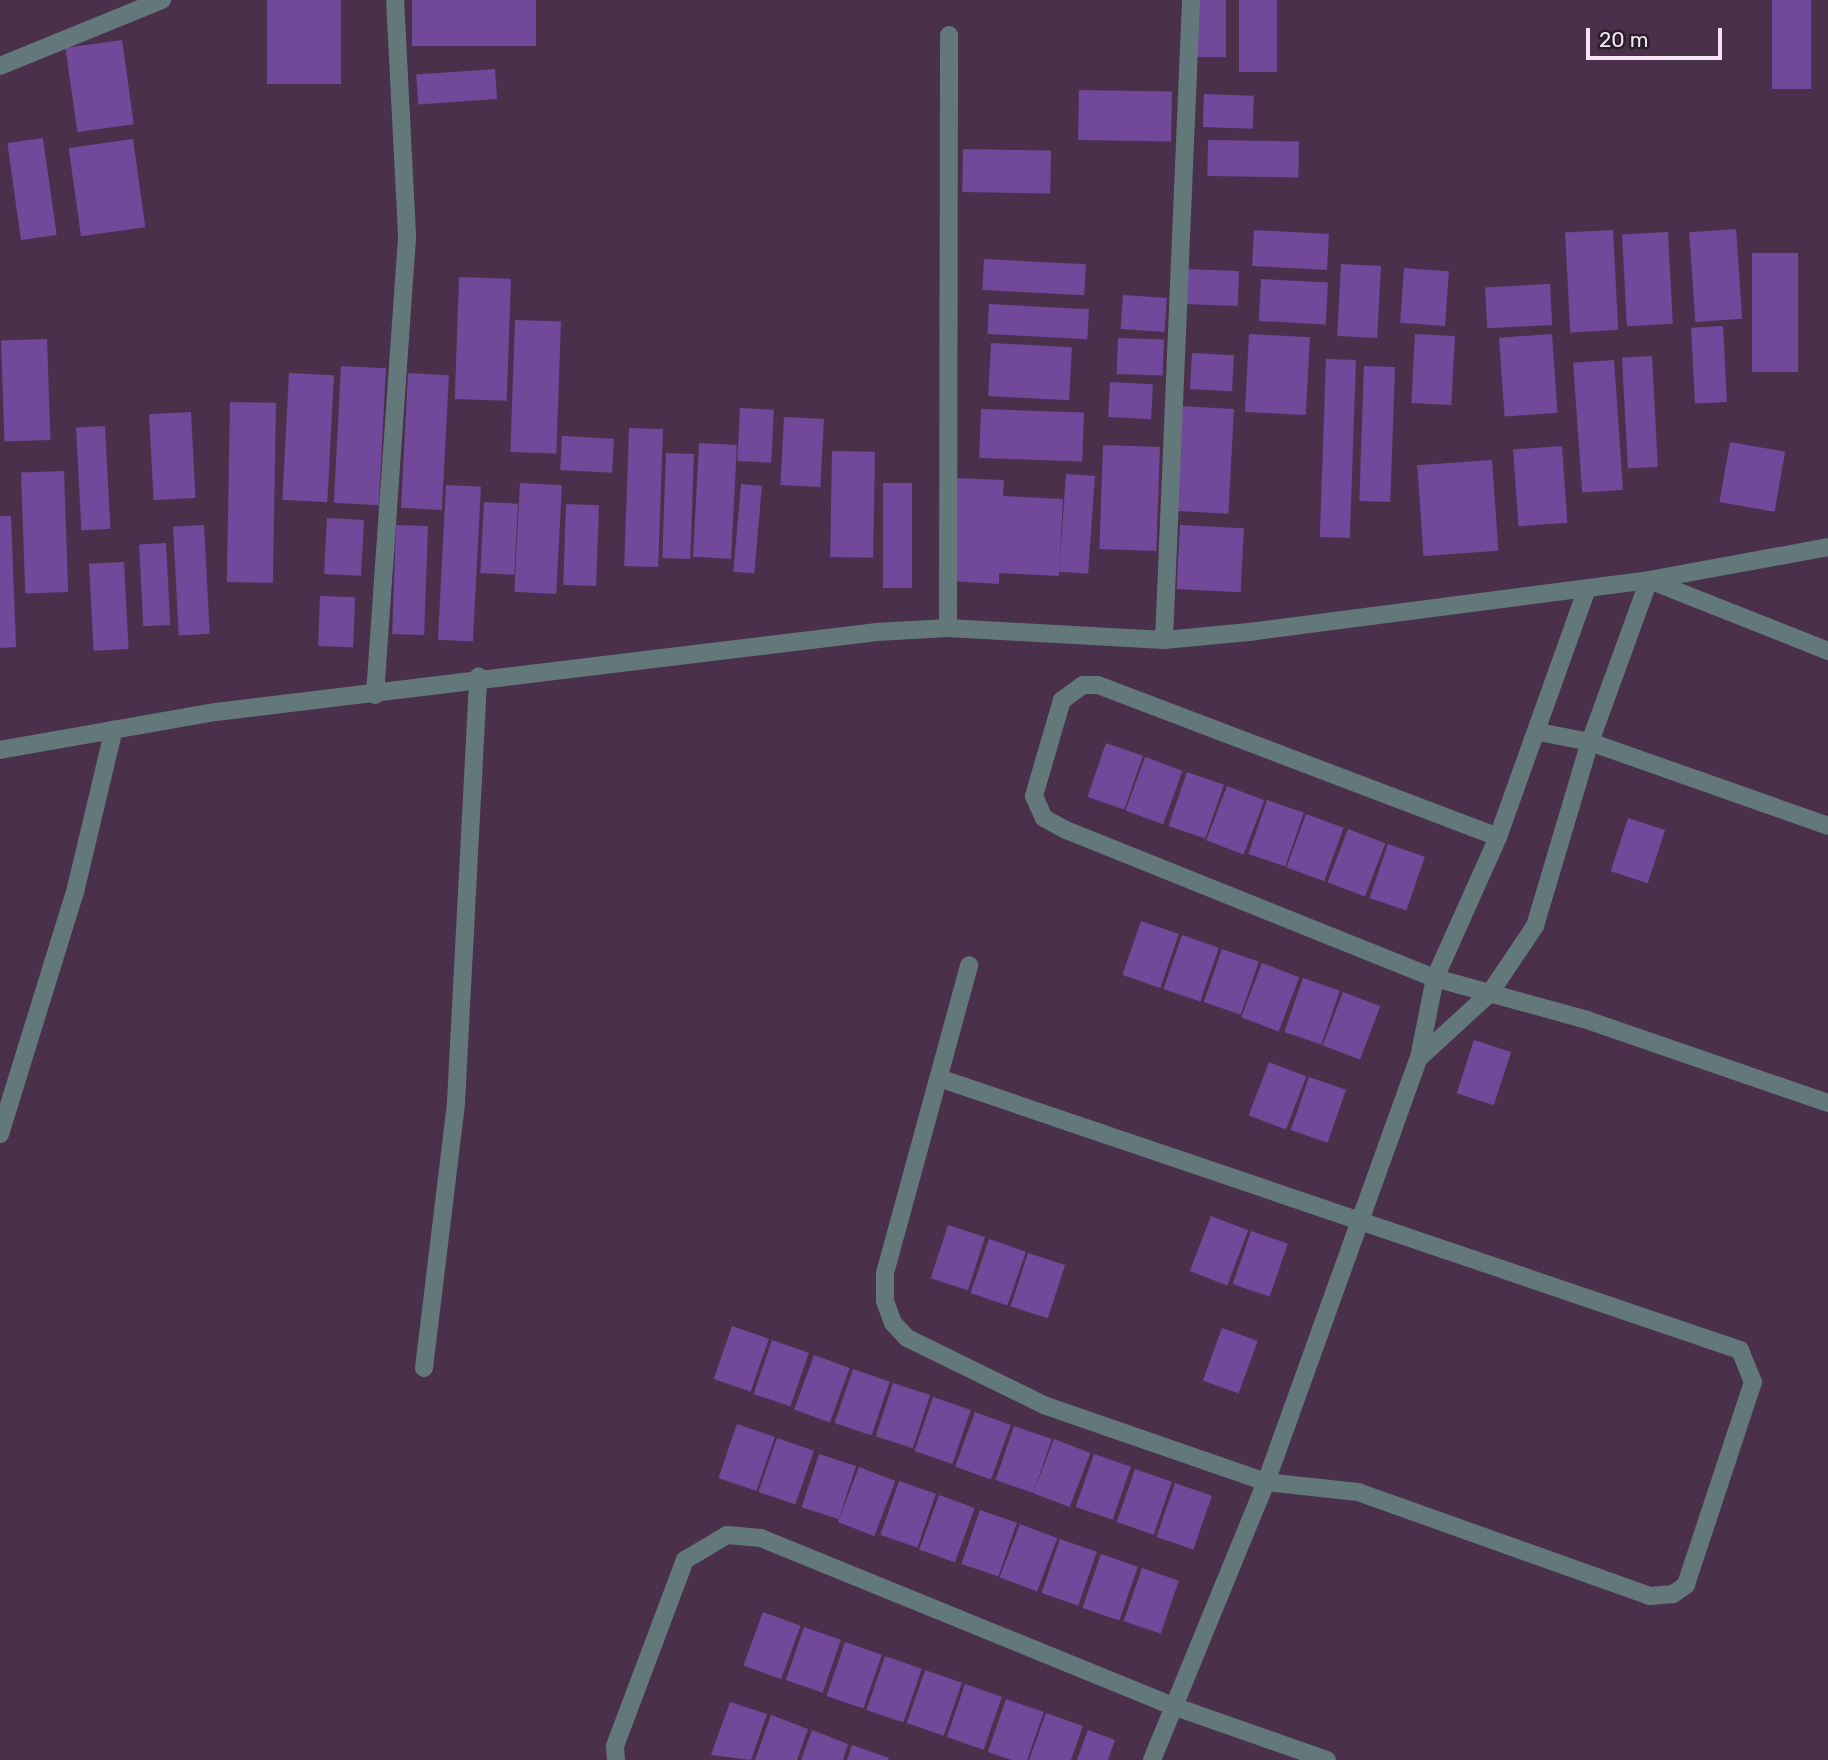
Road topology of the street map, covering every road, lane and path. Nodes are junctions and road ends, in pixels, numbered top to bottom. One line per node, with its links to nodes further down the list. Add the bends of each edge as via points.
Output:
1 (162, 0): 5 (street)
2 (395, 0): 13 (street, via 407,235)
3 (1191, 0): 10 (street)
4 (949, 35): 9 (street)
5 (0, 66)
6 (1828, 547): 7 (street)
7 (1649, 580): 8 (street); 11 (street); 16 (street)
8 (1587, 589): 10 (street); 15 (street)
9 (948, 628): 10 (street); 12 (street)
10 (1164, 640)
11 (1828, 651)
12 (478, 677): 13 (street); 28 (street, via 456,1102)
13 (375, 695): 14 (street)
14 (114, 729): 17 (street); 26 (street, via 76,888)
15 (1539, 732): 16 (street); 19 (street)
16 (1590, 742): 18 (street); 22 (street, via 1535,926)
17 (0, 750)
18 (1828, 826)
19 (1498, 837): 21 (street); 21 (street, via 1113,689 1083,685 1062,700 1034,796 1044,818)
20 (969, 965): 24 (street)
21 (1435, 978): 22 (street); 23 (street)
22 (1490, 993): 23 (street); 25 (street, via 1587,1020)
23 (1419, 1058): 27 (street)
24 (942, 1079): 27 (street); 29 (street, via 891,1245 885,1301 893,1323 936,1355 1046,1406)
25 (1828, 1103)
26 (0, 1134)
27 (1356, 1221): 29 (street); 29 (street, via 1740,1350 1753,1382 1686,1585 1673,1594 1650,1596 1358,1492)
28 (424, 1368)
29 (1266, 1482): 30 (street)
30 (1173, 1706): 31 (street, via 761,1538 727,1535 685,1560 615,1746); 32 (street); 33 (street)
31 (617, 1760)
32 (1152, 1760)
33 (1327, 1760)

